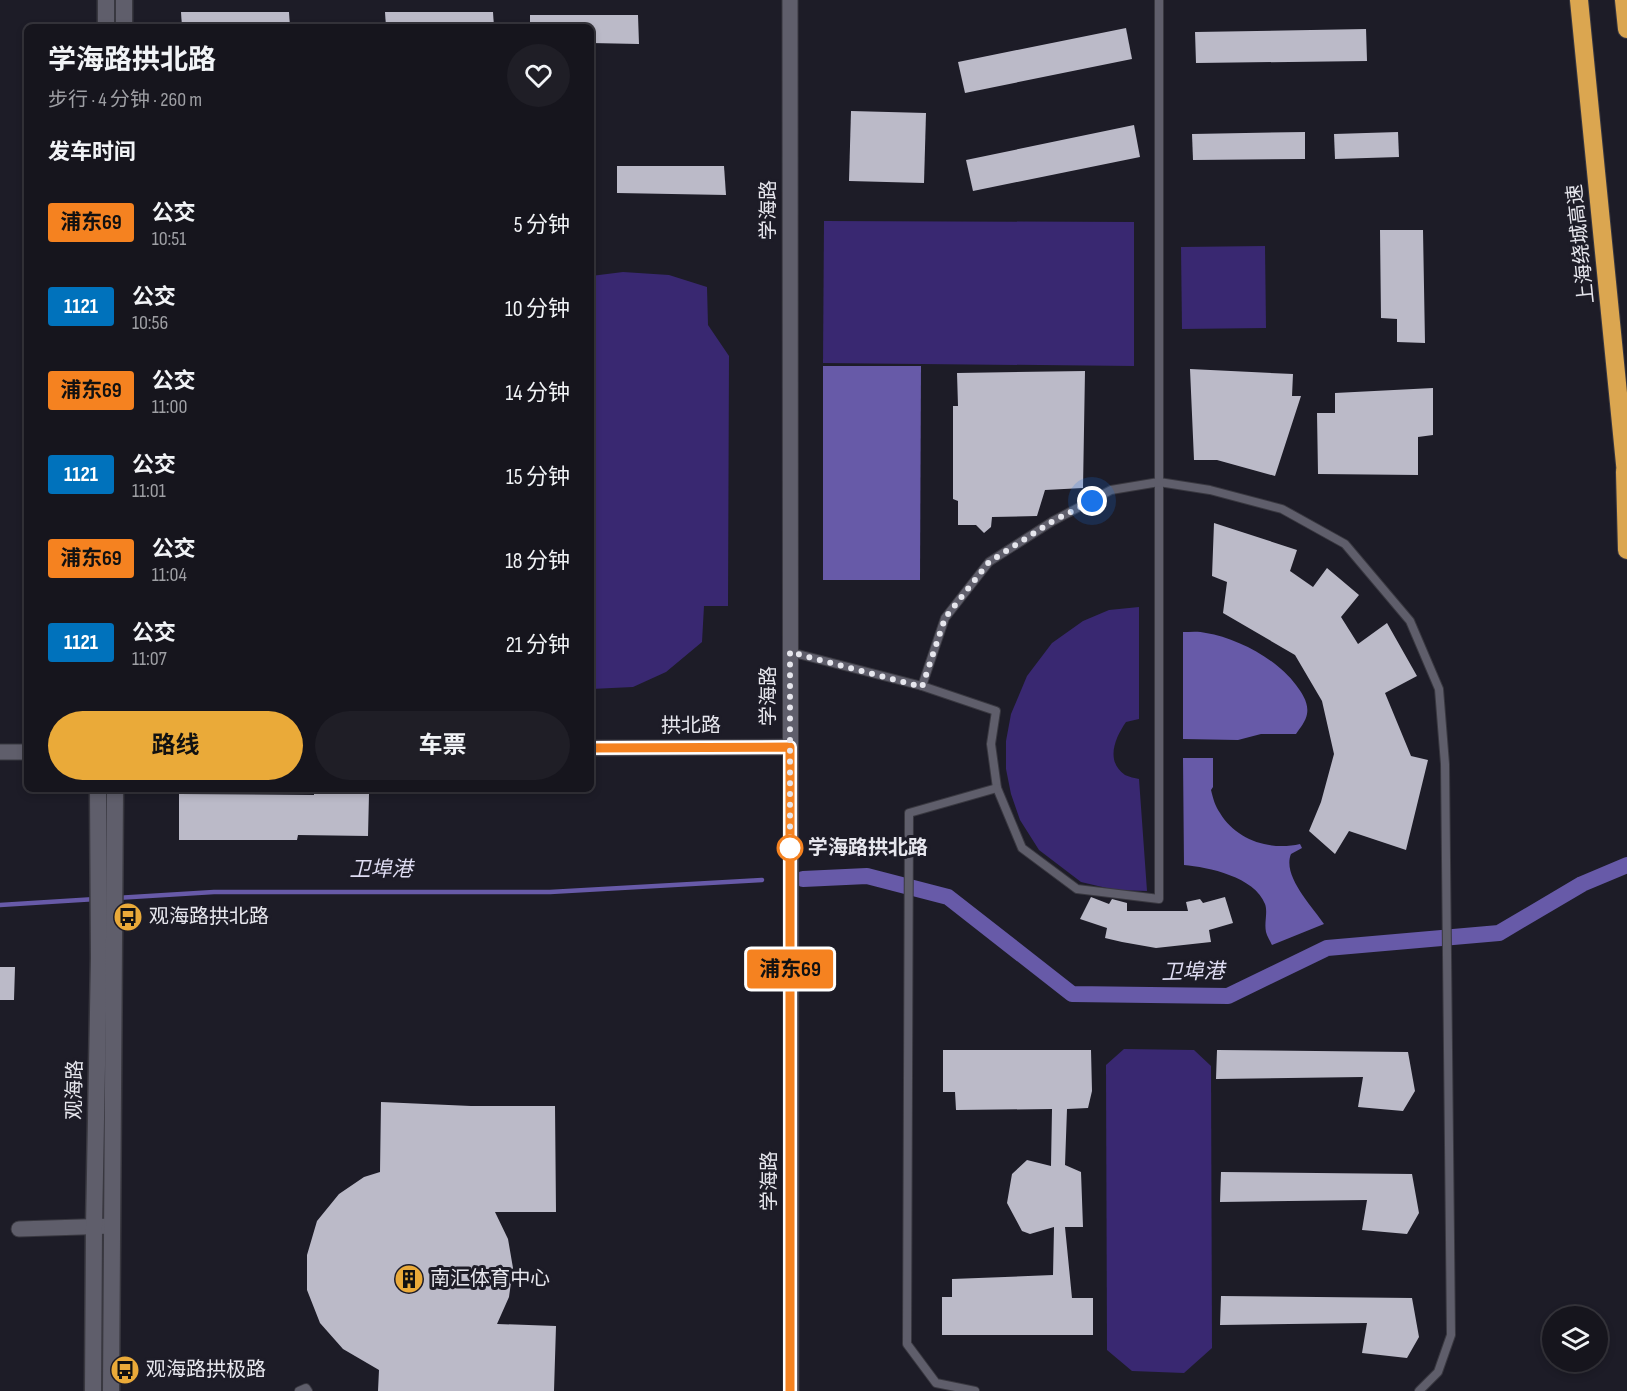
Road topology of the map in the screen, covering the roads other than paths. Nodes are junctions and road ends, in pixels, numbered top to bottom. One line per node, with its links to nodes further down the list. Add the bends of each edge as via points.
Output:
1 (106, 0): 7 (main road)
2 (124, 0): 8 (main road)
3 (790, 0): 14 (street, 学海路)
4 (1159, 0): 11 (lane)
5 (1579, 0): 10 (highway, 上海绕城高速)
6 (1624, 0): 9 (highway)
7 (106, 24)
8 (123, 24)
9 (1627, 29)
10 (1625, 464): 12 (highway, 上海绕城高速); 13 (highway)
11 (1160, 482): 15 (lane, via 1111,490 989,562 945,618); 20 (lane, via 1160,899 1077,889 1022,848); 34 (lane, via 1282,509 1345,544 1410,621 1439,689 1445,764 1452,1335 1438,1372)
12 (1627, 484)
13 (1627, 550)
14 (790, 652): 15 (lane); 16 (street, 学海路)
15 (922, 687): 20 (lane, via 996,711 991,744)
16 (790, 747): 17 (street, 拱北路); 32 (street, 学海路)
17 (594, 748)
18 (0, 752): 19 (street)
19 (24, 752)
20 (997, 788): 33 (lane, via 909,813 907,1344 936,1383)
21 (98, 792): 23 (main road, 观海路)
22 (115, 792): 23 (main road, 观海路)
23 (107, 891): 24 (main road, 观海路)
24 (107, 925): 25 (main road, 观海路); 26 (main road, 观海路)
25 (112, 1226): 26 (street); 29 (main road, 观海路)
26 (94, 1227): 27 (street); 28 (main road, 观海路)
27 (19, 1229)
28 (93, 1391)
29 (111, 1391)
30 (299, 1391): 31 (lane)
31 (308, 1391)
32 (790, 1391)
33 (975, 1391)
34 (1419, 1391)

